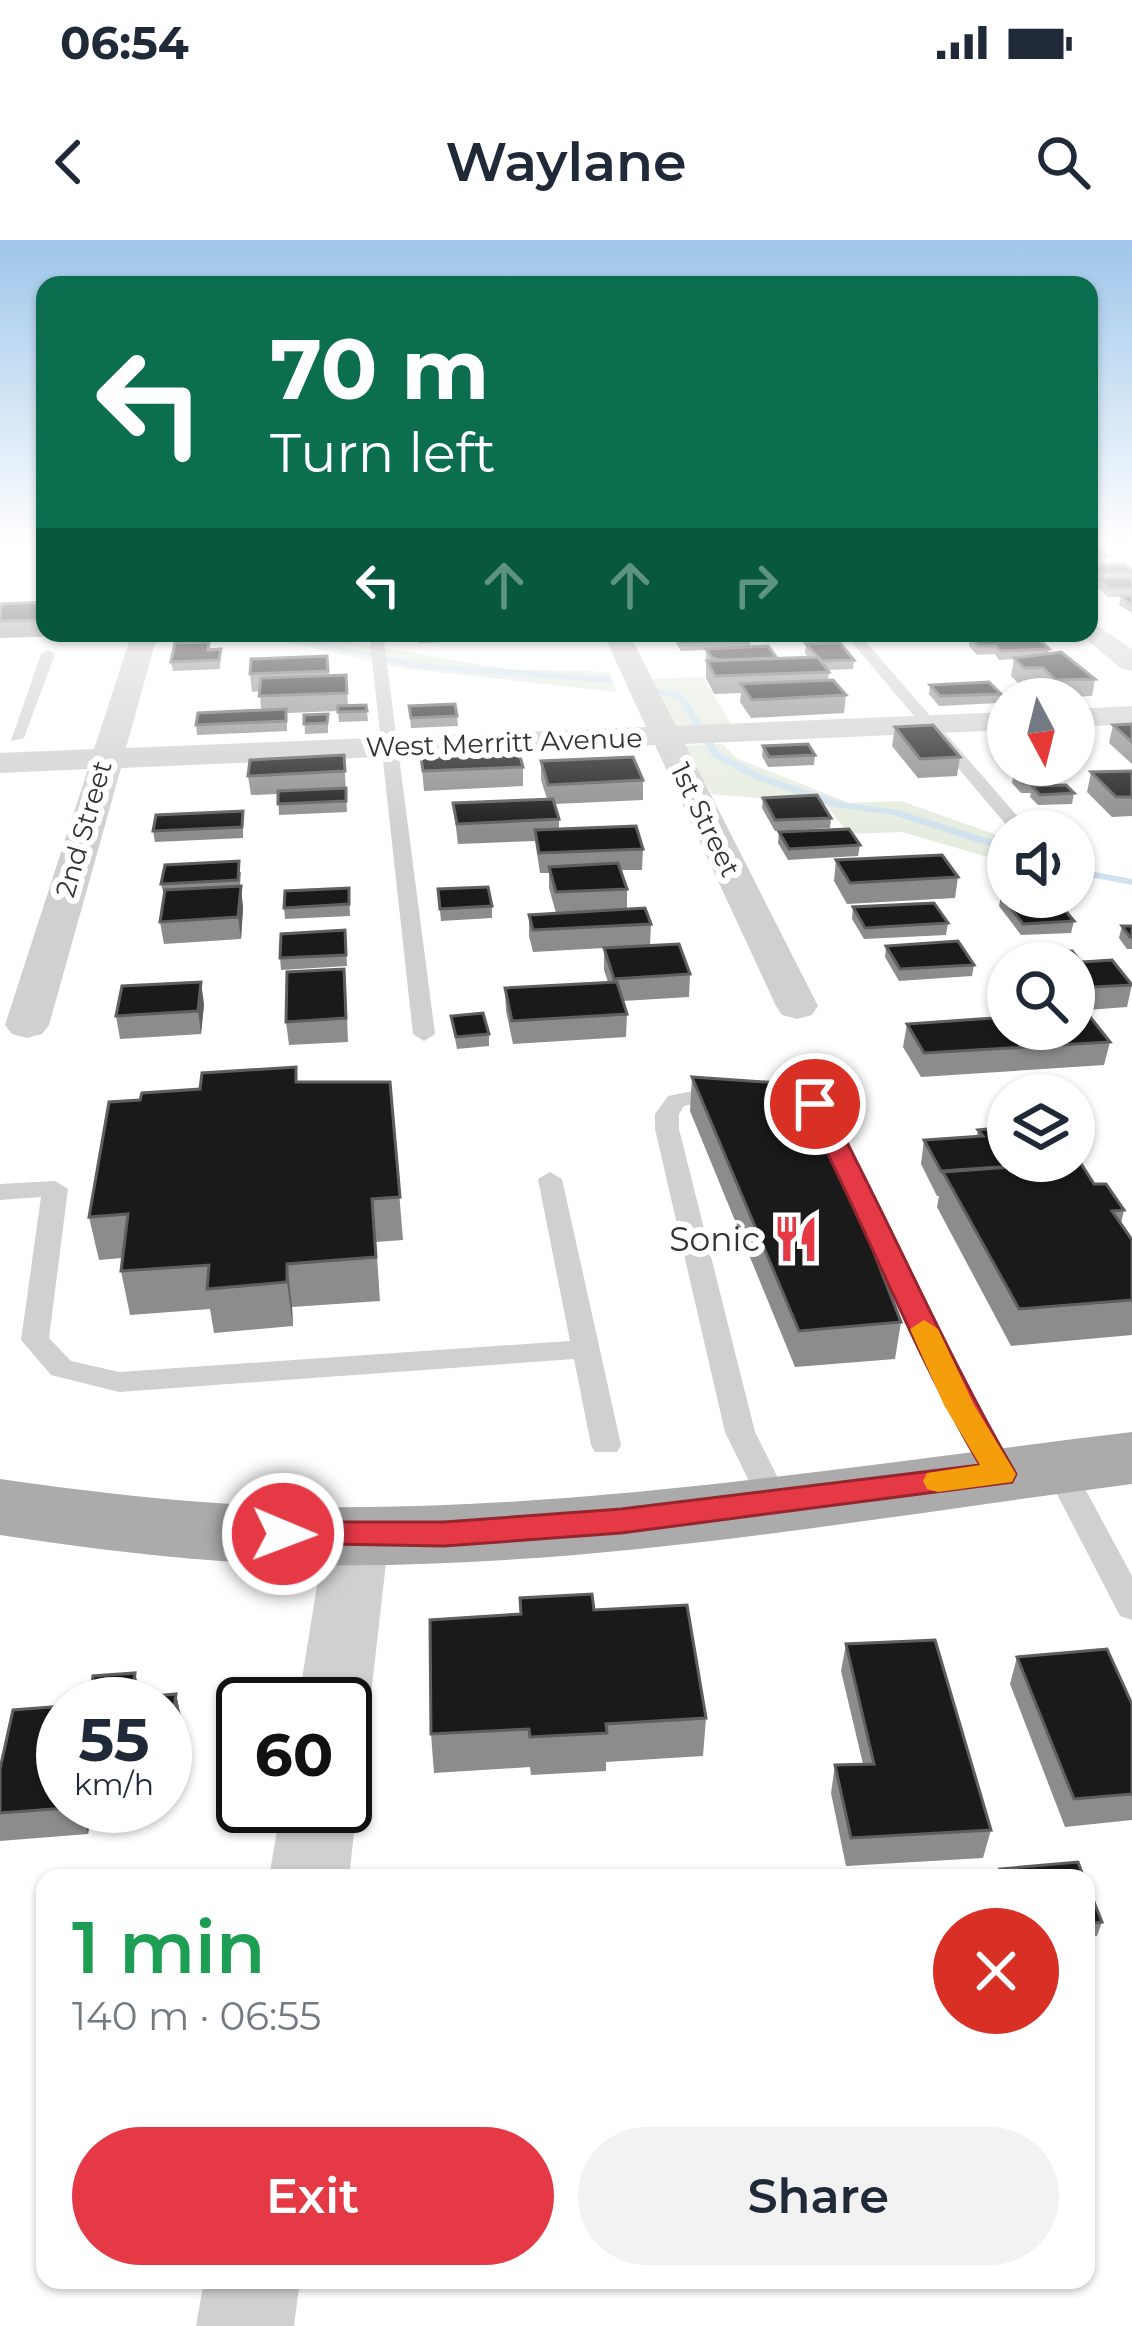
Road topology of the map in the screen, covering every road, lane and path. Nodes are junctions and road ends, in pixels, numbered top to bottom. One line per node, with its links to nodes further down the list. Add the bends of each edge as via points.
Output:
1 (1103, 639): 7 (street)
2 (142, 642): 17 (street, 2nd Street)
3 (377, 642): 15 (lane)
4 (621, 642): 14 (street, 1st Street)
5 (858, 642): 13 (lane)
6 (48, 654): 8 (lane)
7 (1132, 663)
8 (27, 711): 9 (lane); 16 (lane)
9 (0, 712)
10 (1132, 715): 11 (street)
11 (1095, 717)
12 (987, 722): 13 (street, West Merritt Avenue)
13 (927, 725): 14 (street, West Merritt Avenue); 18 (lane)
14 (670, 737): 15 (street, West Merritt Avenue); 19 (street, 1st Street)
15 (388, 747): 17 (street, West Merritt Avenue); 21 (lane)
16 (8, 751): 17 (street, West Merritt Avenue)
17 (104, 758): 20 (street, 2nd Street)
18 (1002, 810)
19 (797, 1006)
20 (27, 1025)
21 (424, 1034)
22 (550, 1179): 24 (lane)
23 (0, 1192): 24 (lane, via 55,1189 35,1340 61,1368 119,1382)
24 (585, 1348): 25 (lane)
25 (606, 1444)
26 (1132, 1458): 27 (main road)
27 (1029, 1470): 28 (main road); 28 (lane, via 959,1405 815,1104 752,1093 676,1101 667,1129 740,1432); 31 (lane)
28 (774, 1502): 30 (main road, via 621,1521)
29 (0, 1507): 30 (main road)
30 (357, 1536): 32 (street)
31 (1132, 1607)
32 (338, 1677)
33 (315, 1833): 34 (street)
34 (310, 1869)
35 (251, 2289): 36 (street)
36 (245, 2326)

